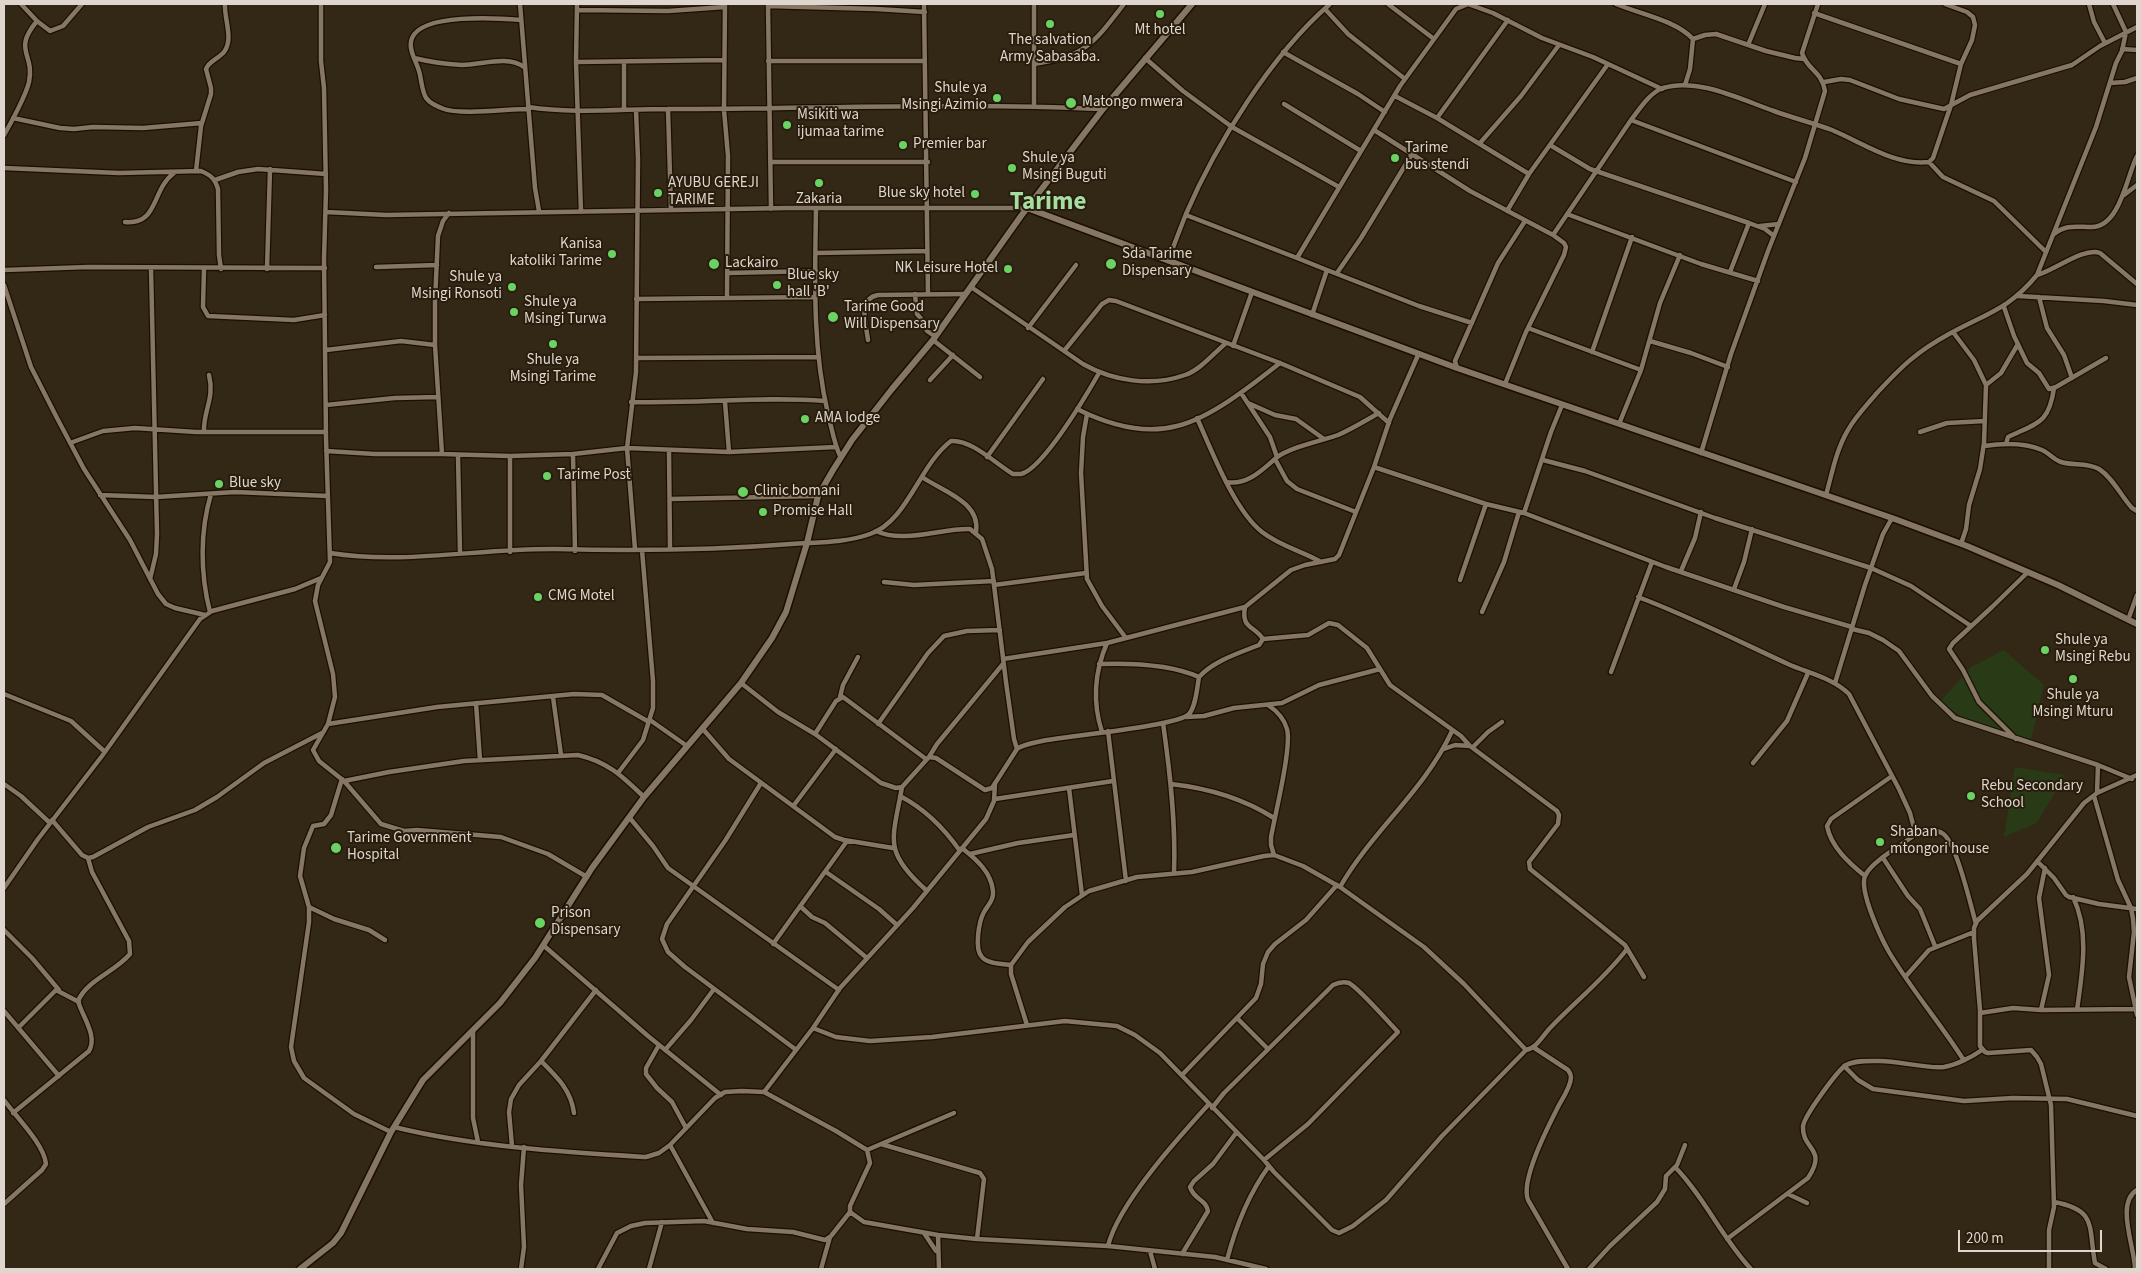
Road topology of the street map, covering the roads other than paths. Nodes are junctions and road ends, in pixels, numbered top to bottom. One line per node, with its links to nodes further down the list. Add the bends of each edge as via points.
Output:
1 (21, 4): 28 (street)
2 (82, 4): 28 (street, via 70,20 56,30 50,32)
3 (225, 4): 74 (street, via 228,43 222,54 206,69 211,88)
4 (321, 4): 92 (street)
5 (520, 4): 26 (street)
6 (577, 4): 23 (street)
7 (924, 4): 24 (street)
8 (1034, 4): 47 (street)
9 (1124, 4): 47 (street, via 1083,51 1061,60)
10 (1192, 4): 40 (main road)
11 (1330, 4): 22 (street)
12 (1388, 4): 31 (street)
13 (1468, 4): 27 (street); 31 (street, via 1456,9)
14 (1616, 4): 32 (street, via 1663,21)
15 (1765, 4): 35 (street)
16 (1818, 4): 25 (street)
17 (1945, 4): 49 (street, via 1967,12 1975,21 1972,40)
18 (2089, 4): 33 (street)
19 (2113, 4): 30 (street)
20 (725, 5): 23 (street, via 658,11); 42 (street)
21 (768, 5): 24 (street); 43 (street)
22 (1324, 8): 38 (street); 52 (street, via 1348,34)
23 (577, 10): 45 (street)
24 (924, 12): 44 (street)
25 (1814, 12): 41 (street, via 1803,44); 49 (street)
26 (521, 20): 39 (street, via 461,20 428,24 412,37); 50 (street)
27 (1508, 20): 34 (street); 72 (street)
28 (37, 21): 71 (street, via 24,47 31,65 29,84)
29 (2137, 27): 30 (street)
30 (2126, 32): 33 (street); 36 (street)
31 (1434, 39): 52 (street)
32 (1693, 39): 35 (street, via 1716,34); 55 (street)
33 (2105, 43): 59 (street, via 2072,66 1970,95)
34 (1559, 45): 48 (street); 79 (street)
35 (1748, 45): 41 (street)
36 (2122, 49): 37 (street); 54 (street)
37 (2137, 50)
38 (1283, 52): 70 (street); 76 (street)
39 (414, 58): 50 (street, via 437,64 464,65 512,61); 62 (street, via 423,93 434,104 447,110)
40 (1145, 58): 65 (main road); 76 (street)
41 (1804, 59): 53 (street)
42 (724, 60): 46 (street); 69 (street)
43 (768, 61): 44 (street); 63 (street)
44 (924, 61): 60 (street)
45 (576, 62): 46 (street); 66 (street)
46 (624, 62): 67 (street)
47 (1034, 64): 61 (street)
48 (1608, 64): 56 (street); 80 (street)
49 (1961, 64): 59 (street)
50 (524, 67): 62 (street)
51 (2137, 78): 54 (street)
52 (1405, 79): 57 (street)
53 (1824, 82): 59 (street, via 1850,80 1932,107 1944,108); 75 (street, via 1825,90)
54 (2110, 83): 118 (street)
55 (1685, 85): 56 (street); 75 (street, via 1734,96)
56 (1662, 89): 73 (street, via 1644,103)
57 (1395, 96): 70 (street); 72 (street)
58 (1284, 104): 81 (street)
59 (1951, 104): 86 (street)
60 (926, 106): 61 (street); 63 (street); 85 (street)
61 (1034, 106): 65 (street)
62 (528, 108): 66 (street); 105 (street)
63 (768, 108): 69 (street); 84 (street)
64 (668, 109): 68 (street); 69 (street); 103 (street)
65 (1102, 109): 102 (main road)
66 (577, 110): 67 (street); 109 (street)
67 (624, 110): 68 (street)
68 (636, 110): 106 (street)
69 (724, 110): 104 (street, via 728,156)
70 (1385, 112): 77 (street)
71 (13, 118): 74 (street, via 74,129); 78 (street)
72 (1437, 118): 79 (street)
73 (1631, 120): 90 (street); 95 (street)
74 (202, 123): 89 (street)
75 (1815, 124): 86 (street, via 1897,159); 95 (street)
76 (1232, 127): 97 (street); 112 (street)
77 (1374, 130): 81 (street); 82 (street)
78 (4, 135)
79 (1480, 144): 93 (street)
80 (1550, 145): 90 (street); 93 (street)
81 (1361, 151): 97 (street)
82 (1412, 154): 107 (street); 140 (street)
83 (2137, 156): 98 (street)
84 (771, 162): 85 (street); 100 (street)
85 (928, 162): 99 (street)
86 (1929, 162): 124 (street, via 1943,176 1994,201)
87 (4, 168): 91 (street)
88 (270, 169): 92 (street); 94 (street, via 238,172); 135 (street)
89 (196, 171): 91 (street); 94 (street, via 210,174)
90 (1596, 171): 111 (street); 115 (street)
91 (175, 173): 114 (street, via 165,181 147,216 141,221)
92 (326, 174): 108 (street)
93 (1529, 174): 107 (street)
94 (215, 180): 134 (street, via 219,198)
95 (1796, 182): 116 (street)
96 (2137, 185): 98 (street)
97 (1340, 187): 126 (street)
98 (2123, 196): 118 (street, via 2104,224 2066,227)
99 (927, 207): 101 (street); 102 (street); 122 (street)
100 (771, 208): 101 (street); 104 (street)
101 (816, 208): 123 (street)
102 (1027, 208): 127 (main road); 146 (main road)
103 (671, 210): 104 (street); 106 (street)
104 (727, 210): 141 (street)
105 (539, 211): 109 (street); 110 (street)
106 (636, 211): 109 (street); 155 (street)
107 (1507, 211): 113 (street)
108 (326, 212): 110 (street, via 360,215); 133 (street)
109 (581, 212)
110 (449, 213): 128 (street, via 438,236)
111 (1567, 214): 119 (street); 121 (street)
112 (1186, 215): 126 (street); 127 (street)
113 (1525, 221): 119 (street); 160 (street, via 1498,263)
114 (125, 222)
115 (1748, 223): 117 (street); 139 (street)
116 (1779, 224): 117 (street); 120 (street)
117 (1758, 226): 120 (street)
118 (2053, 234): 124 (street)
119 (1553, 235): 162 (street, via 1566,247)
120 (1774, 236): 143 (street)
121 (1632, 237): 125 (street); 173 (street)
122 (926, 251): 123 (street); 149 (street)
123 (816, 252): 138 (street)
124 (2046, 252): 142 (street)
125 (1680, 255): 139 (street); 166 (street, via 1660,303)
126 (1296, 258): 137 (street)
127 (1168, 261): 147 (main road)
128 (437, 264): 130 (street); 169 (street)
129 (1076, 265): 161 (street)
130 (376, 267)
131 (151, 268): 132 (street); 136 (street); 207 (street)
132 (204, 268): 134 (street); 158 (street, via 203,307 208,316 294,320)
133 (325, 268): 135 (street); 158 (street)
134 (221, 269): 135 (street)
135 (267, 269)
136 (4, 270)
137 (1327, 270): 140 (street); 159 (street)
138 (816, 271): 141 (street); 153 (street)
139 (1730, 272): 143 (street)
140 (1337, 273): 160 (street, via 1418,306)
141 (727, 274): 152 (street)
142 (2037, 275): 144 (street, via 2094,250); 151 (street)
143 (1758, 281): 180 (street)
144 (2137, 284)
145 (4, 285): 212 (street, via 32,367)
146 (971, 287): 150 (main road); 161 (street)
147 (1252, 292): 159 (main road); 170 (street)
148 (915, 294): 149 (street); 164 (street, via 916,314); 165 (street, via 870,296 864,309)
149 (928, 294): 150 (street)
150 (966, 294): 164 (main road)
151 (2018, 296): 154 (street); 157 (street)
152 (727, 297): 153 (street); 155 (street)
153 (816, 297): 176 (street)
154 (2038, 297): 156 (street); 186 (street, via 2047,328 2064,355)
155 (636, 299): 177 (street)
156 (2137, 305)
157 (2004, 307): 163 (street); 168 (street)
158 (325, 315): 171 (street)
159 (1312, 315): 174 (main road)
160 (1472, 323): 181 (street, via 1456,361)
161 (1028, 328): 172 (street)
162 (1528, 328): 173 (street); 189 (street)
163 (1953, 332): 190 (street, via 1974,360); 236 (street, via 1922,350 1900,368 1856,418 1839,449)
164 (934, 338): 175 (street); 226 (main road, via 892,388)
165 (868, 340)
166 (1650, 341): 180 (street); 182 (street)
167 (1225, 344): 170 (street); 172 (street, via 1109,300 1094,312); 183 (street, via 1186,375 1144,381)
168 (2018, 344): 190 (street, via 2001,373); 191 (street, via 2027,363 2039,374 2046,388)
169 (435, 345): 171 (street, via 401,342); 193 (street)
170 (1233, 346): 179 (street)
171 (326, 350): 198 (street)
172 (1064, 352): 183 (street)
173 (1592, 352): 182 (street)
174 (1419, 353): 181 (main road); 205 (street)
175 (953, 355): 185 (street); 188 (street)
176 (817, 357): 177 (street); 194 (street)
177 (636, 358): 195 (street)
178 (2106, 358): 186 (street)
179 (1280, 363): 192 (street); 201 (street, via 1360,397)
180 (1728, 367): 220 (street)
181 (1457, 368): 189 (main road)
182 (1641, 370): 206 (street)
183 (1099, 373): 200 (street)
184 (209, 375): 208 (street, via 212,396 203,421)
185 (980, 377)
186 (2072, 378): 191 (street)
187 (1043, 379): 225 (street)
188 (930, 380)
189 (1505, 384): 199 (main road)
190 (1986, 385): 204 (street)
191 (2054, 388): 213 (street, via 2050,406 2041,421 2008,437)
192 (1241, 392): 197 (street); 203 (street)
193 (438, 397): 198 (street); 221 (street)
194 (825, 401): 196 (street); 216 (street)
195 (632, 402): 196 (street); 215 (street)
196 (725, 402): 219 (street)
197 (1248, 403): 211 (street, via 1296,420); 227 (street, via 1270,437)
198 (326, 405): 209 (street)
199 (1562, 405): 206 (main road); 228 (street)
200 (1077, 409): 202 (street); 225 (street, via 1062,434 1034,466 1021,474 1013,474)
201 (1379, 413): 205 (street); 211 (street)
202 (1088, 414): 203 (street, via 1119,426 1142,428 1175,427); 262 (street, via 1081,473)
203 (1197, 418): 231 (street)
204 (1985, 421): 210 (street, via 1947,423); 214 (street)
205 (1389, 423): 229 (street)
206 (1619, 424): 220 (main road)
207 (154, 430): 208 (street); 212 (street, via 120,429 91,434); 237 (street)
208 (204, 432): 209 (street)
209 (326, 432): 217 (street)
210 (1920, 432)
211 (1324, 439): 227 (street)
212 (70, 443): 232 (street)
213 (2006, 444): 214 (street); 240 (street, via 2044,450 2058,462 2098,469)
214 (1984, 446): 249 (street)
215 (626, 448): 218 (street); 222 (street); 251 (street)
216 (836, 448): 219 (street); 226 (street)
217 (326, 450): 221 (street); 234 (street)
218 (669, 450): 219 (street); 238 (street)
219 (729, 452)
220 (1701, 453): 236 (main road)
221 (442, 454): 223 (street)
222 (573, 454): 224 (street); 253 (street)
223 (458, 455): 224 (street); 256 (street)
224 (510, 456): 254 (street)
225 (987, 456): 230 (street, via 968,445 951,441)
226 (841, 458): 235 (main road)
227 (1276, 458): 231 (street, via 1251,478 1235,484); 241 (street, via 1287,481 1297,490)
228 (1543, 460): 242 (street, via 1585,471); 243 (street)
229 (1374, 467): 239 (street); 241 (street)
230 (922, 477): 246 (street, via 900,511); 247 (street, via 969,506 976,518)
231 (1226, 482): 257 (street, via 1235,499 1261,531)
232 (100, 494): 237 (street); 264 (street, via 130,540)
233 (211, 494): 234 (street); 237 (street); 272 (street, via 202,541)
234 (328, 496): 255 (street)
235 (818, 496): 238 (street); 248 (main road)
236 (1826, 496): 244 (main road)
237 (156, 497): 264 (street, via 156,554)
238 (670, 498): 250 (street)
239 (1486, 504): 243 (street); 265 (street)
240 (2137, 511)
241 (1356, 512): 257 (street, via 1339,555)
242 (1701, 512): 245 (street); 260 (street)
243 (1522, 513): 258 (street); 273 (street)
244 (1892, 518): 249 (main road); 259 (street)
245 (1752, 530): 259 (street); 268 (street)
246 (876, 531): 247 (street, via 888,535 960,529); 248 (street, via 840,541)
247 (976, 532): 267 (street, via 989,555)
248 (807, 543): 250 (street); 290 (main road, via 786,612)
249 (1961, 544): 261 (main road)
250 (670, 548): 252 (street)
251 (636, 549): 252 (street); 253 (street)
252 (642, 550): 298 (street, via 653,681)
253 (575, 551): 254 (street)
254 (510, 552): 256 (street)
255 (330, 553): 256 (street, via 361,558); 263 (street, via 330,562)
256 (460, 553)
257 (1321, 562): 271 (street, via 1291,570)
258 (1652, 562): 260 (street); 270 (street)
259 (1871, 568): 277 (street, via 1911,586); 278 (street)
260 (1681, 571): 268 (street)
261 (2028, 572): 275 (main road); 277 (street)
262 (1086, 573): 267 (street); 280 (street, via 1089,586)
263 (322, 577): 272 (street, via 295,589); 301 (street, via 315,601 330,659 335,697)
264 (150, 579): 274 (street, via 166,604)
265 (1460, 580)
266 (884, 582): 267 (street, via 914,585)
267 (994, 583): 279 (street)
268 (1734, 588): 278 (street)
269 (2137, 595): 275 (street)
270 (1638, 597): 287 (street); 288 (street)
271 (1245, 608): 280 (street); 281 (street, via 1246,624)
272 (210, 612): 274 (street)
273 (1482, 612)
274 (205, 615): 315 (street)
275 (2128, 620): 276 (main road)
276 (2137, 624)
277 (1971, 626): 309 (street, via 1953,643 1950,652 1979,702)
278 (1852, 628): 291 (street); 309 (street, via 1883,640 1899,652 1932,696 1955,718)
279 (1000, 630): 284 (street); 302 (street, via 967,631 944,636 928,653)
280 (1126, 638): 282 (street)
281 (1263, 639): 286 (street, via 1300,637 1333,623 1367,648); 289 (street, via 1259,645 1214,665)
282 (1107, 643): 284 (street); 285 (street)
283 (858, 658): 294 (street)
284 (1003, 661): 313 (street); 317 (street)
285 (1099, 664): 289 (street, via 1149,666 1188,672); 307 (street, via 1095,706)
286 (1380, 670): 296 (street, via 1319,686 1282,703); 305 (street, via 1390,685)
287 (1611, 672)
288 (1808, 673): 291 (street); 319 (street, via 1787,721)
289 (1199, 677): 297 (street, via 1191,711)
290 (741, 683): 303 (main road); 308 (street, via 778,712)
291 (1835, 683): 322 (street, via 1854,701)
292 (4, 694): 315 (street, via 71,721)
293 (553, 697): 295 (street); 298 (street, via 602,695); 316 (street)
294 (840, 697): 302 (street); 308 (street)
295 (476, 702): 301 (street); 318 (street)
296 (1268, 705): 297 (street); 338 (street, via 1280,714 1288,732)
297 (1186, 717): 300 (street)
298 (649, 721): 310 (street); 321 (street, via 643,740)
299 (1502, 722): 311 (street)
300 (1163, 723): 304 (street); 329 (street)
301 (328, 724): 306 (street)
302 (878, 724): 317 (street)
303 (702, 728): 310 (main road); 326 (street, via 729,759)
304 (1108, 731): 307 (street); 325 (street)
305 (1452, 731): 311 (street); 314 (street)
306 (323, 732): 324 (street, via 315,744 314,755); 347 (street, via 264,763 196,810 148,827)
307 (1102, 732): 313 (street, via 1057,738)
308 (815, 734): 312 (street)
309 (2017, 739): 320 (street)
310 (687, 746): 333 (main road)
311 (1472, 746): 314 (street, via 1455,745); 374 (street, via 1559,815 1558,824 1530,862 1530,868)
312 (836, 749): 330 (street, via 882,782); 336 (street)
313 (1017, 749): 327 (street)
314 (1443, 750): 356 (street)
315 (105, 752): 339 (street)
316 (562, 755): 318 (street); 321 (street, via 595,759)
317 (928, 758): 327 (street, via 936,758 985,790); 330 (street)
318 (480, 760): 324 (street)
319 (1753, 764)
320 (2098, 764): 323 (street); 332 (street)
321 (618, 773): 333 (street)
322 (1892, 776): 340 (street, via 1910,812); 353 (street, via 1831,819 1827,826 1840,853)
323 (2135, 777): 332 (street)
324 (343, 780): 354 (street, via 373,817 388,827 404,831 501,837 541,851); 363 (street, via 331,816 324,824 313,826 304,848 300,876)
325 (1113, 781): 331 (street); 355 (street)
326 (760, 783): 336 (street); 357 (street)
327 (995, 783): 335 (street)
328 (4, 784): 339 (street)
329 (1171, 784): 338 (street, via 1192,786 1232,798); 352 (street)
330 (902, 787): 334 (street)
331 (1069, 788): 335 (street); 341 (street)
332 (2096, 795): 349 (street, via 2084,803); 364 (street, via 2118,880)
333 (644, 796): 337 (main road)
334 (900, 796): 343 (street); 344 (street, via 930,816)
335 (995, 799): 344 (street, via 986,819)
336 (794, 805): 342 (street, via 835,837)
337 (629, 817): 354 (main road); 357 (street, via 668,868)
338 (1274, 818): 346 (street, via 1270,837)
339 (51, 822): 347 (street); 358 (street)
340 (1915, 832): 348 (street); 367 (street, via 1931,830 1948,839)
341 (1074, 835): 345 (street); 360 (street)
342 (847, 841): 343 (street); 351 (street)
343 (893, 848): 359 (street, via 901,864)
344 (961, 849): 345 (street); 359 (street)
345 (970, 854): 376 (street, via 988,873 993,893 980,920 979,954 988,961)
346 (1274, 855): 352 (street); 356 (street, via 1303,866)
347 (88, 858): 383 (street, via 92,872 129,941 130,954 89,986)
348 (1883, 858): 353 (street); 373 (street, via 1920,909)
349 (2037, 861): 350 (street); 367 (street)
350 (2045, 868): 361 (street, via 2066,895); 385 (street, via 2039,898 2050,975)
351 (826, 872): 362 (street); 366 (street)
352 (1174, 873): 355 (street)
353 (1865, 876): 377 (street, via 1866,898 1876,923 1888,950)
354 (587, 877): 372 (main road)
355 (1126, 881): 360 (street)
356 (1339, 886): 390 (street, via 1268,952 1256,998); 400 (street, via 1444,963)
357 (692, 887): 371 (street); 379 (street, via 667,924 662,939 668,952)
358 (4, 888)
359 (926, 890): 366 (street)
360 (1082, 895): 376 (street, via 1047,923)
361 (2073, 898): 364 (street); 386 (street, via 2080,915 2083,938)
362 (800, 906): 371 (street); 375 (street)
363 (309, 907): 370 (street, via 369,930); 417 (street, via 292,1029 294,1061 304,1078 354,1114)
364 (2130, 908): 365 (street); 384 (street, via 2134,932 2129,977)
365 (2137, 909)
366 (897, 924): 375 (street)
367 (1976, 924): 369 (street)
368 (4, 930): 380 (street)
369 (1974, 932): 373 (street); 388 (street)
370 (385, 940)
371 (773, 944): 382 (street)
372 (543, 945): 381 (street); 394 (main road, via 500,1003)
373 (1935, 946): 377 (street)
374 (1628, 950): 378 (street); 396 (street)
375 (867, 958): 382 (street)
376 (1011, 965): 391 (street, via 1016,993)
377 (1906, 976): 402 (street)
378 (1644, 977)
379 (714, 989): 397 (street); 399 (street)
380 (58, 990): 383 (street); 392 (street)
381 (596, 990): 395 (street); 403 (street)
382 (839, 990): 393 (street)
383 (79, 1002): 406 (street, via 92,1046 84,1057)
384 (2137, 1009): 386 (street); 389 (street)
385 (2041, 1010): 386 (street); 388 (street, via 2013,1008)
386 (2077, 1010)
387 (4, 1012): 392 (street)
388 (1980, 1013): 401 (street)
389 (2137, 1015)
390 (1237, 1018): 398 (street); 405 (street)
391 (1027, 1024): 393 (street, via 870,1042 836,1037); 405 (street, via 1065,1021 1117,1026 1160,1053)
392 (18, 1028): 406 (street)
393 (813, 1028): 397 (street)
394 (473, 1029): 417 (main road, via 423,1080); 419 (street, via 474,1118)
395 (659, 1045): 399 (street); 416 (street, via 646,1074 672,1102)
396 (1534, 1047): 400 (street); 455 (street, via 1571,1074 1526,1190 1528,1200)
397 (795, 1049): 407 (street)
398 (1268, 1049): 411 (street); 426 (street, via 1329,988 1342,981 1350,984 1398,1032 1308,1124)
399 (664, 1050): 408 (street)
400 (1526, 1050): 427 (street, via 1442,1136 1386,1200 1343,1232 1332,1230)
401 (1982, 1050): 402 (street); 409 (street, via 1988,1053 2031,1050 2041,1064)
402 (1963, 1059): 404 (street, via 1945,1067 1896,1061 1866,1061)
403 (541, 1061): 413 (street, via 563,1084); 423 (street, via 510,1099 508,1112)
404 (1844, 1066): 409 (street, via 1873,1089 1964,1101); 430 (street, via 1804,1120 1804,1133 1816,1155 1817,1164 1808,1178)
405 (1182, 1075): 411 (street)
406 (59, 1076): 412 (street)
407 (764, 1092): 408 (street, via 725,1092); 425 (street, via 844,1134)
408 (721, 1095): 416 (street)
409 (2049, 1098): 415 (street); 431 (street)
410 (4, 1100): 412 (street)
411 (1211, 1106): 418 (street); 442 (street, via 1166,1153 1146,1180 1117,1224)
412 (14, 1113): 433 (street, via 42,1151 46,1164)
413 (574, 1113)
414 (954, 1113): 420 (street)
415 (2137, 1116)
416 (686, 1128): 421 (street)
417 (392, 1129): 419 (street); 447 (main road, via 341,1233)
418 (1236, 1133): 426 (street); 445 (street, via 1214,1164 1190,1187 1208,1211)
419 (478, 1142): 423 (street)
420 (881, 1144): 425 (street); 440 (street, via 980,1173 984,1179)
421 (670, 1145): 424 (street, via 646,1157); 436 (street)
422 (1685, 1145): 428 (street)
423 (512, 1146): 424 (street)
424 (524, 1147): 448 (street)
425 (867, 1150): 434 (street, via 870,1163)
426 (1264, 1160): 427 (street)
427 (1269, 1166): 446 (street, via 1239,1217)
428 (1675, 1167): 441 (street, via 1699,1195); 456 (street, via 1666,1176 1665,1189 1657,1202)
429 (2137, 1190): 460 (street, via 2127,1202)
430 (1788, 1194): 432 (street); 441 (street)
431 (2054, 1202): 458 (street); 459 (street, via 2074,1207 2086,1215 2095,1263)
432 (1807, 1203)
433 (4, 1204)
434 (850, 1212): 437 (street, via 864,1222); 439 (street)
435 (662, 1222): 436 (street); 449 (street, via 644,1223 617,1233); 450 (street)
436 (713, 1223): 439 (street, via 793,1232 824,1240)
437 (924, 1233): 438 (street); 444 (street)
438 (938, 1235): 440 (street); 444 (street)
439 (830, 1237): 451 (street)
440 (977, 1239): 442 (street)
441 (1727, 1239): 457 (street)
442 (1108, 1246): 443 (street)
443 (1150, 1251): 445 (street); 453 (street)
444 (937, 1252): 452 (street)
445 (1182, 1254): 446 (street)
446 (1227, 1260): 454 (street)
447 (300, 1269)
448 (521, 1269)
449 (598, 1269)
450 (649, 1269)
451 (821, 1269)
452 (939, 1269)
453 (1155, 1269)
454 (1266, 1269)
455 (1568, 1269)
456 (1589, 1269)
457 (1750, 1269)
458 (2049, 1269)
459 (2106, 1269)
460 (2135, 1269)

